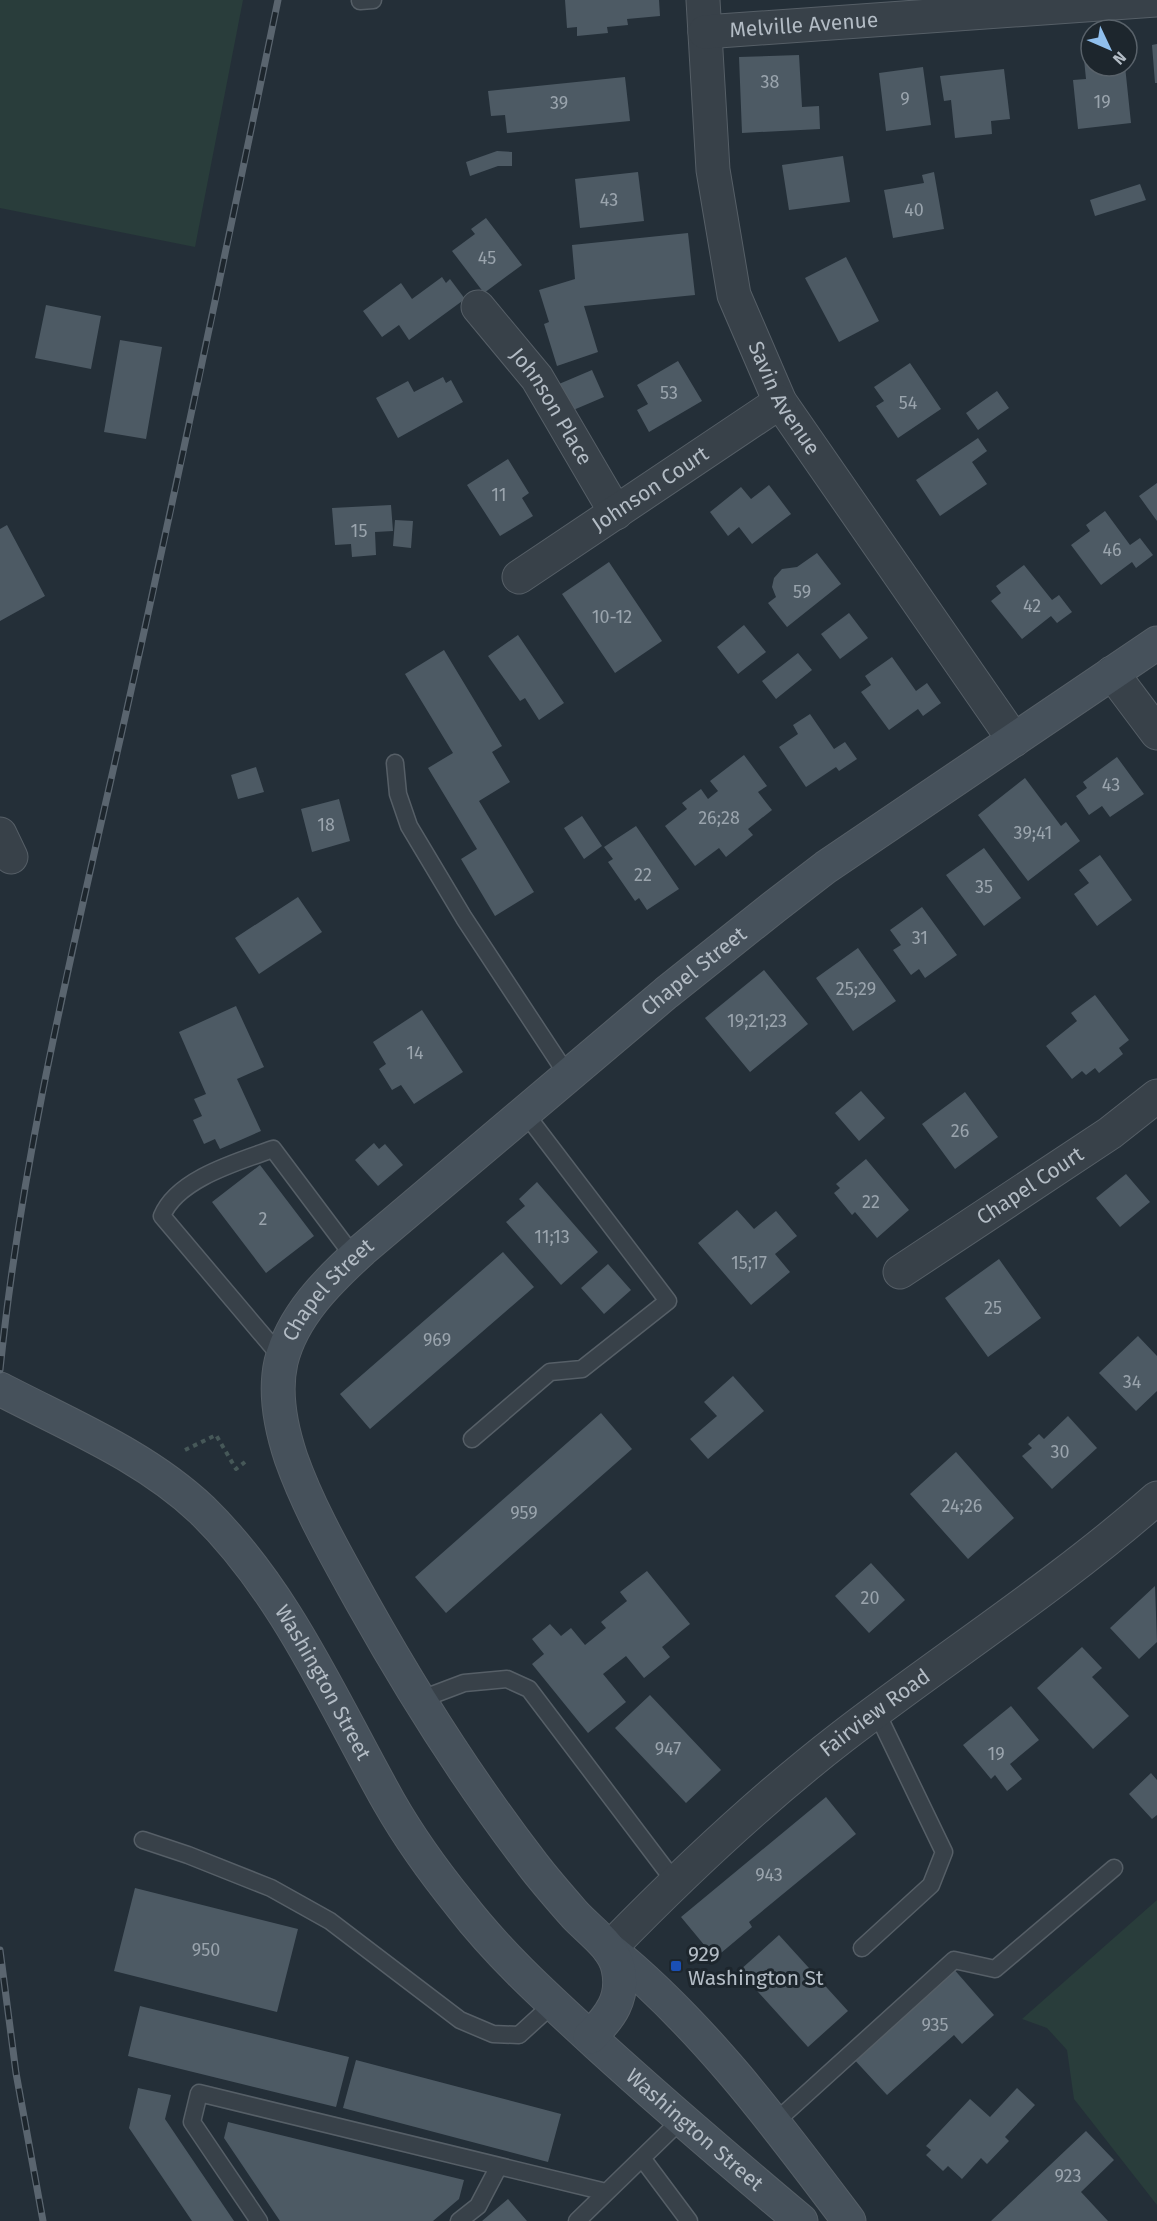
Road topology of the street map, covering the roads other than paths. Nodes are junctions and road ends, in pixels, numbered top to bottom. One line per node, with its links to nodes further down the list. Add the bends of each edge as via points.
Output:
1 (373, 0): 3 (lane)
2 (1156, 0): 4 (street, Melville Avenue)
3 (360, 1)
4 (704, 16): 6 (street, Savin Avenue, via 713,170 734,295)
5 (478, 307): 7 (street, Johnson Place, via 537,378)
6 (780, 402): 7 (street, Johnson Court); 12 (street, Savin Avenue)
7 (616, 513): 8 (street, Johnson Court)
8 (519, 577)
9 (1157, 643): 10 (main road, Chapel Street)
10 (1112, 673): 11 (street); 12 (main road, Chapel Street)
11 (1157, 734)
12 (1014, 740): 14 (main road, Chapel Street, via 792,893)
13 (395, 763): 14 (lane, via 398,794 414,836)
14 (568, 1076): 16 (main road, Chapel Street)
15 (1157, 1096): 18 (street, Chapel Court, via 1110,1133)
16 (525, 1113): 17 (main road, Chapel Street); 21 (lane, via 668,1301 582,1369 550,1371)
17 (354, 1257): 19 (main road, Chapel Street, via 309,1304 291,1333); 19 (lane, via 273,1149 217,1169 168,1201 162,1216)
18 (900, 1272)
19 (282, 1358): 23 (main road, via 278,1389 291,1458 340,1562)
20 (0, 1389): 30 (main road, Washington Street, via 104,1442 168,1482 231,1541 283,1609 391,1805 425,1857 492,1944)
21 (472, 1439)
22 (1157, 1498): 24 (street, Fairview Road, via 1068,1572)
23 (419, 1700): 27 (lane, via 464,1683 507,1679 529,1689); 29 (main road, via 457,1761 535,1867)
24 (876, 1711): 27 (street, Fairview Road, via 796,1775); 28 (lane, via 944,1852 931,1885)
25 (143, 1840): 30 (lane, via 271,1888 330,1921 460,2019 493,2034 519,2035)
26 (1114, 1868): 33 (lane, via 995,1969 954,1960)
27 (675, 1882): 29 (street, Fairview Road)
28 (862, 1948)
29 (609, 1949): 31 (main road, via 621,1984 617,2004); 33 (main road, via 672,2004)
30 (553, 2004): 31 (main road, Washington Street)
31 (590, 2037): 32 (main road, Washington Street)
32 (681, 2120): 34 (lane); 41 (main road, Washington Street)
33 (773, 2124): 42 (main road)
34 (642, 2158): 36 (lane); 40 (lane)
35 (499, 2166): 36 (lane); 37 (lane, via 199,2094 192,2122); 38 (lane, via 478,2205)
36 (606, 2192): 39 (lane)
37 (259, 2221)
38 (459, 2221)
39 (576, 2221)
40 (689, 2221)
41 (801, 2221)
42 (849, 2221)

